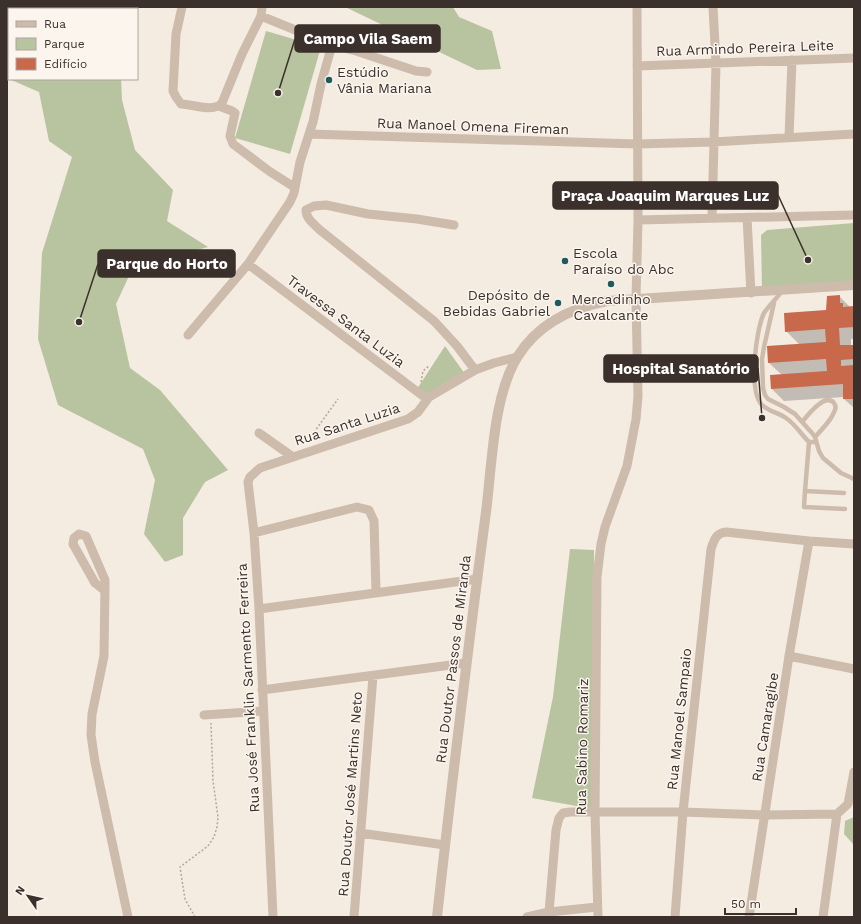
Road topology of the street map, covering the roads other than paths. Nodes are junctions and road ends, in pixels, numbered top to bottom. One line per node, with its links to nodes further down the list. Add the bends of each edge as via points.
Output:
1 (182, 7): 11 (street, via 176,34 173,91 181,104 210,108)
2 (636, 7): 9 (street, Rua Sabino Romariz)
3 (713, 7): 8 (street)
4 (262, 12): 5 (street); 11 (street)
5 (332, 45): 10 (street); 12 (street)
6 (854, 58): 7 (street, Rua Armindo Pereira Leite)
7 (792, 60): 8 (street, Rua Armindo Pereira Leite); 14 (street)
8 (716, 64): 9 (street, Rua Armindo Pereira Leite); 15 (street)
9 (637, 66): 16 (street, Rua Sabino Romariz)
10 (427, 72)
11 (219, 106): 17 (street, via 235,113 230,136 233,144)
12 (309, 134): 16 (street, Rua Manoel Omena Fireman); 17 (street)
13 (854, 134): 14 (street, Rua Manoel Omena Fireman)
14 (789, 137): 15 (street, Rua Manoel Omena Fireman)
15 (713, 142): 16 (street, Rua Manoel Omena Fireman); 21 (street)
16 (637, 144): 23 (street, Rua Sabino Romariz)
17 (294, 187): 18 (street)
18 (290, 202): 19 (street); 25 (street)
19 (306, 210): 24 (street, via 314,206 326,206); 33 (street, via 310,221 320,230 434,321 458,346)
20 (854, 215): 22 (street)
21 (712, 218): 22 (street); 23 (street)
22 (747, 218): 28 (street)
23 (638, 220): 29 (street, Rua Sabino Romariz)
24 (454, 225)
25 (248, 264): 31 (street); 34 (street, Travessa Santa Luzia)
26 (854, 285): 27 (street, Rua Doutor Passos de Miranda)
27 (783, 290): 28 (street, Rua Doutor Passos de Miranda); 30 (lane)
28 (751, 293): 29 (street, Rua Doutor Passos de Miranda)
29 (636, 299): 32 (street, Rua Doutor Passos de Miranda, via 600,302 569,311 534,335); 62 (street, Rua Sabino Romariz, via 636,419 627,466 601,544 597,577)
30 (774, 303): 35 (lane, via 762,359 764,392 768,399 790,410); 38 (lane, via 764,314 756,346 756,395 763,406 789,420)
31 (188, 335)
32 (517, 357): 33 (street, Rua Santa Luzia); 48 (street, Rua Doutor Passos de Miranda, via 506,384 494,439)
33 (474, 370): 34 (street, Rua Santa Luzia)
34 (425, 398): 39 (street, Rua Santa Luzia, via 418,412 408,419)
35 (802, 422): 37 (lane); 37 (lane, via 814,407 832,401 836,409 834,414)
36 (260, 434): 39 (street)
37 (815, 439): 38 (lane); 41 (lane, via 823,458 841,473)
38 (809, 442): 42 (lane)
39 (295, 456): 40 (street, Rua Santa Luzia)
40 (264, 466): 45 (street, Rua José Franklin Sarmento Ferreira, via 254,472 248,482)
41 (854, 478)
42 (805, 490): 43 (lane); 44 (lane, via 804,507)
43 (844, 493)
44 (845, 509)
45 (254, 533): 50 (street, via 357,507 369,510 374,521); 51 (street, Rua José Franklin Sarmento Ferreira)
46 (809, 542): 47 (street); 52 (street, Rua Camaragibe); 61 (street, Rua Manoel Sampaio, via 726,532 714,540)
47 (854, 544)
48 (477, 579): 50 (street); 53 (street, Rua Doutor Passos de Miranda)
49 (104, 590): 49 (street, via 105,580 86,536 79,534 74,538 73,544 95,583); 70 (street, via 104,656 92,714 91,735)
50 (376, 592): 51 (street)
51 (259, 609): 56 (street, Rua José Franklin Sarmento Ferreira)
52 (789, 656): 54 (street); 64 (street, Rua Camaragibe)
53 (466, 663): 55 (street); 66 (street, Rua Doutor Passos de Miranda)
54 (854, 669)
55 (373, 676): 56 (street); 65 (street, Rua Doutor José Martins Neto)
56 (262, 690): 57 (street, Rua José Franklin Sarmento Ferreira)
57 (263, 711): 58 (street); 71 (street, Rua José Franklin Sarmento Ferreira)
58 (207, 715)
59 (854, 772): 60 (street)
60 (851, 802): 63 (street)
61 (683, 812): 62 (street); 64 (street); 75 (street, Rua Manoel Sampaio)
62 (594, 813): 67 (street, Rua Sabino Romariz); 68 (street, via 570,812 563,813 559,818)
63 (837, 814): 64 (street); 77 (street)
64 (765, 815): 76 (street, Rua Camaragibe)
65 (360, 833): 66 (street); 69 (street, Rua Doutor José Martins Neto)
66 (445, 845): 72 (street, Rua Doutor Passos de Miranda)
67 (597, 907): 68 (street); 74 (street, Rua Sabino Romariz)
68 (549, 912): 73 (street)
69 (354, 915)
70 (128, 917)
71 (273, 917)
72 (437, 917)
73 (527, 917)
74 (598, 917)
75 (675, 917)
76 (749, 917)
77 (823, 917)

